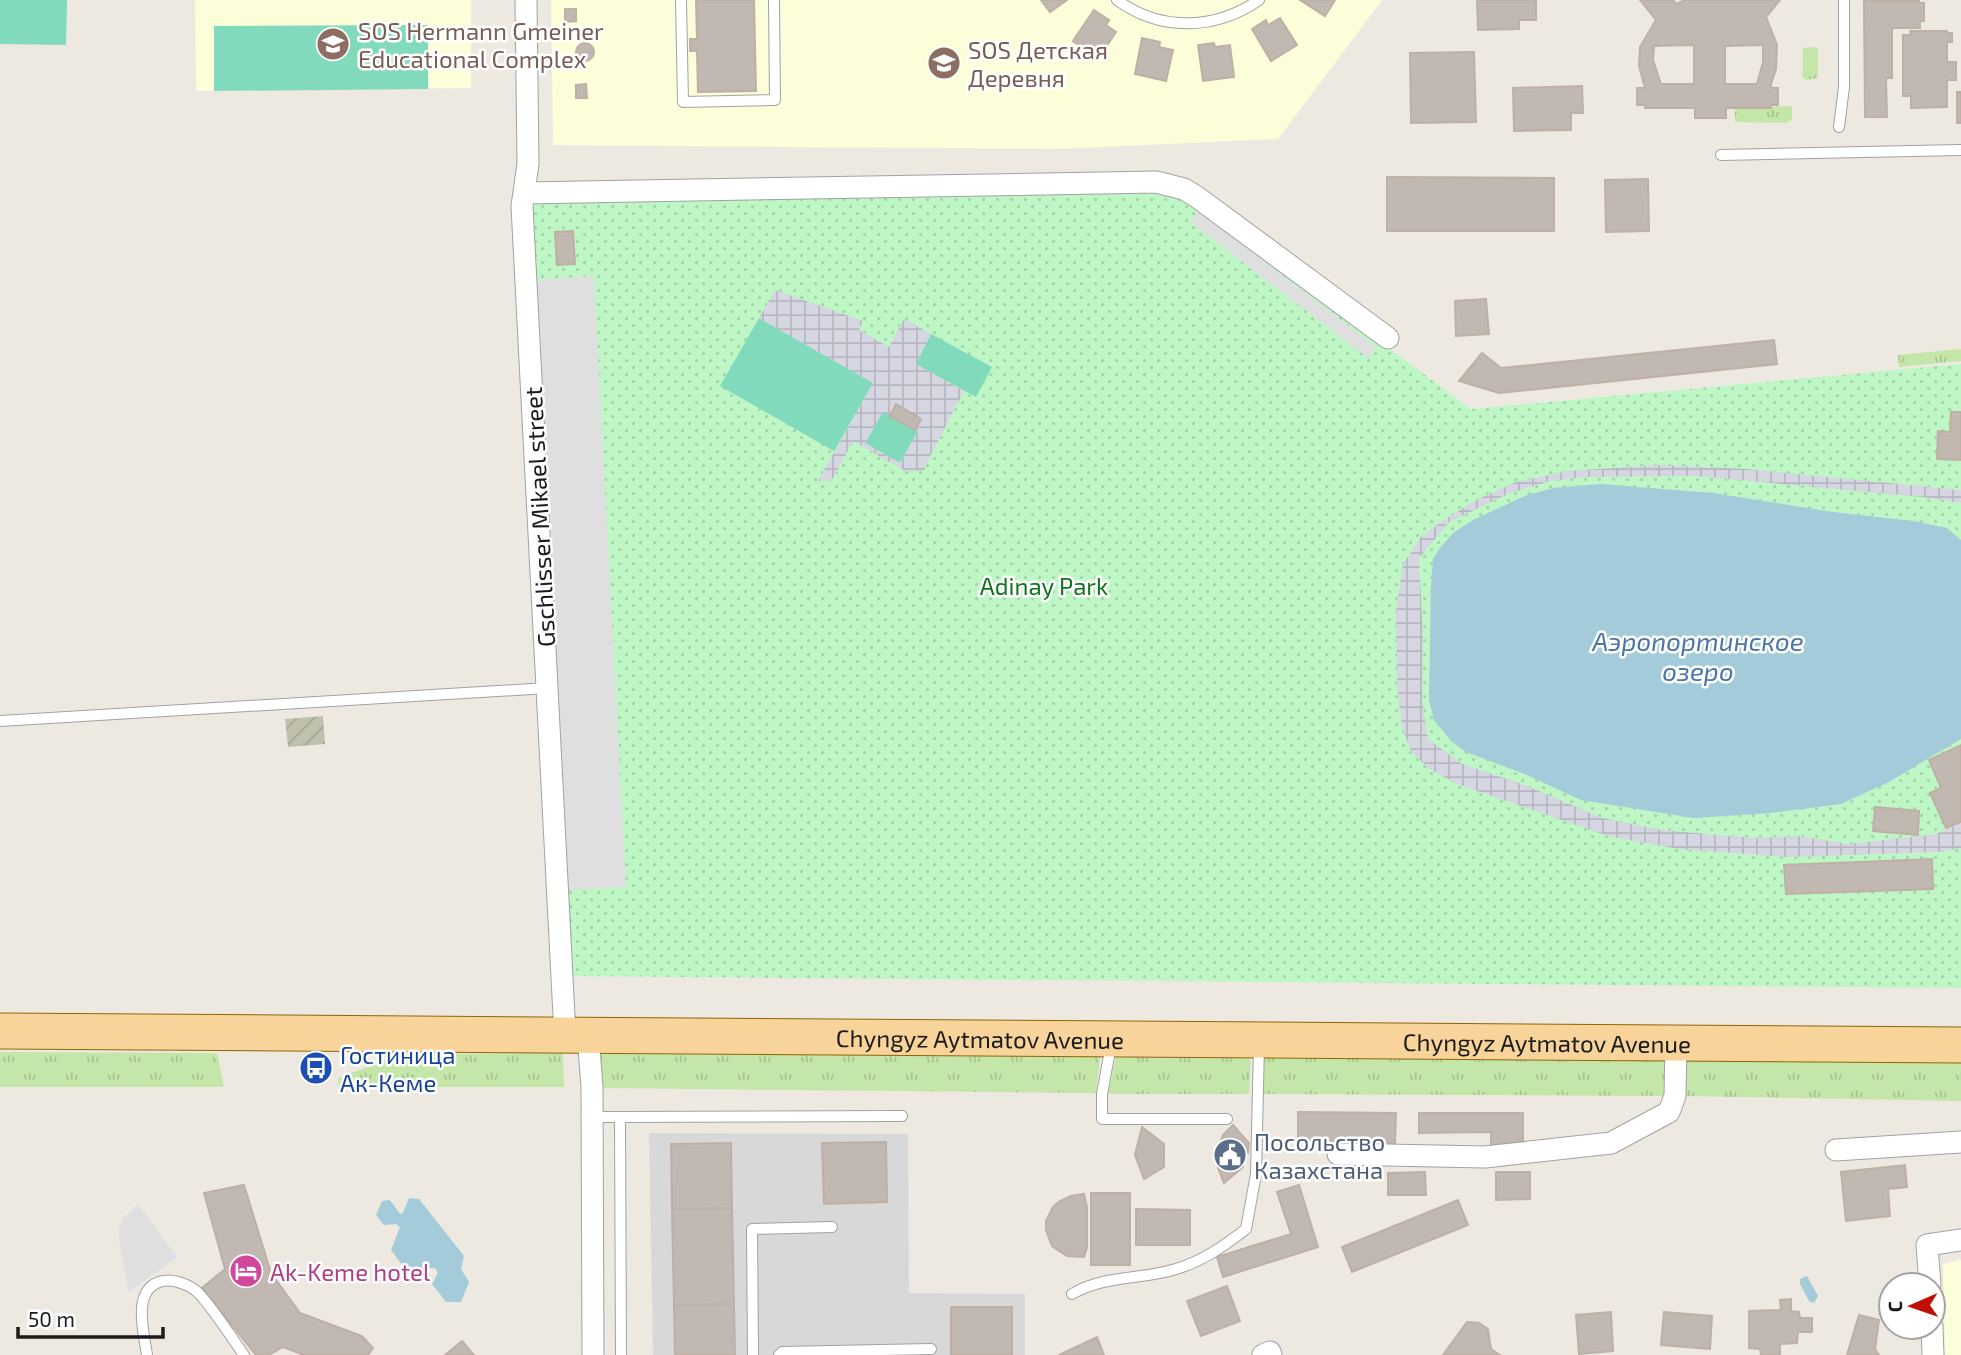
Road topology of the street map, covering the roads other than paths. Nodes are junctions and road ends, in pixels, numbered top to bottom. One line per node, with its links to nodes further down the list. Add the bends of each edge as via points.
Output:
1 (526, 0): 10 (street, Gschlisser Mikael street)
2 (681, 0): 3 (lane, via 683,102 775,100)
3 (775, 0)
4 (1117, 0): 5 (lane, via 1157,20 1185,24 1242,12)
5 (1259, 0)
6 (1844, 0): 7 (lane)
7 (1839, 127)
8 (1961, 150): 9 (lane)
9 (1721, 155)
10 (525, 193): 11 (street, via 1164,184 1197,197); 12 (street, Gschlisser Mikael street, via 522,206)
11 (1388, 338)
12 (548, 688): 13 (lane); 15 (street, Gschlisser Mikael street)
13 (0, 721)
14 (0, 1031): 15 (main road, Chyngyz Aytmatov Avenue)
15 (576, 1035): 16 (main road, Chyngyz Aytmatov Avenue); 21 (street, Gschlisser Mikael street)
16 (1112, 1039): 17 (main road, Chyngyz Aytmatov Avenue); 23 (lane, via 1102,1119)
17 (1260, 1040): 18 (main road, Chyngyz Aytmatov Avenue); 30 (lane, via 1256,1174 1246,1229 1213,1255 1175,1270 1088,1284)
18 (1676, 1044): 19 (main road, Chyngyz Aytmatov Avenue); 26 (street, via 1675,1096 1669,1112 1611,1143 1485,1157)
19 (1961, 1045)
20 (902, 1116): 22 (lane)
21 (592, 1117): 22 (lane); 34 (street, Gschlisser Mikael street)
22 (620, 1117): 35 (lane)
23 (1227, 1119)
24 (1961, 1142): 25 (street)
25 (1836, 1150)
26 (1338, 1154)
27 (832, 1227): 36 (lane, via 752,1229)
28 (1961, 1240): 29 (street, via 1927,1245)
29 (1929, 1271)
30 (1072, 1294)
31 (931, 1349): 37 (lane)
32 (147, 1355): 33 (lane, via 142,1304 152,1284 165,1280 196,1291)
33 (244, 1355)
34 (593, 1355)
35 (621, 1355)
36 (753, 1355)
37 (779, 1355)
38 (1263, 1355): 39 (street)
39 (1271, 1355)

